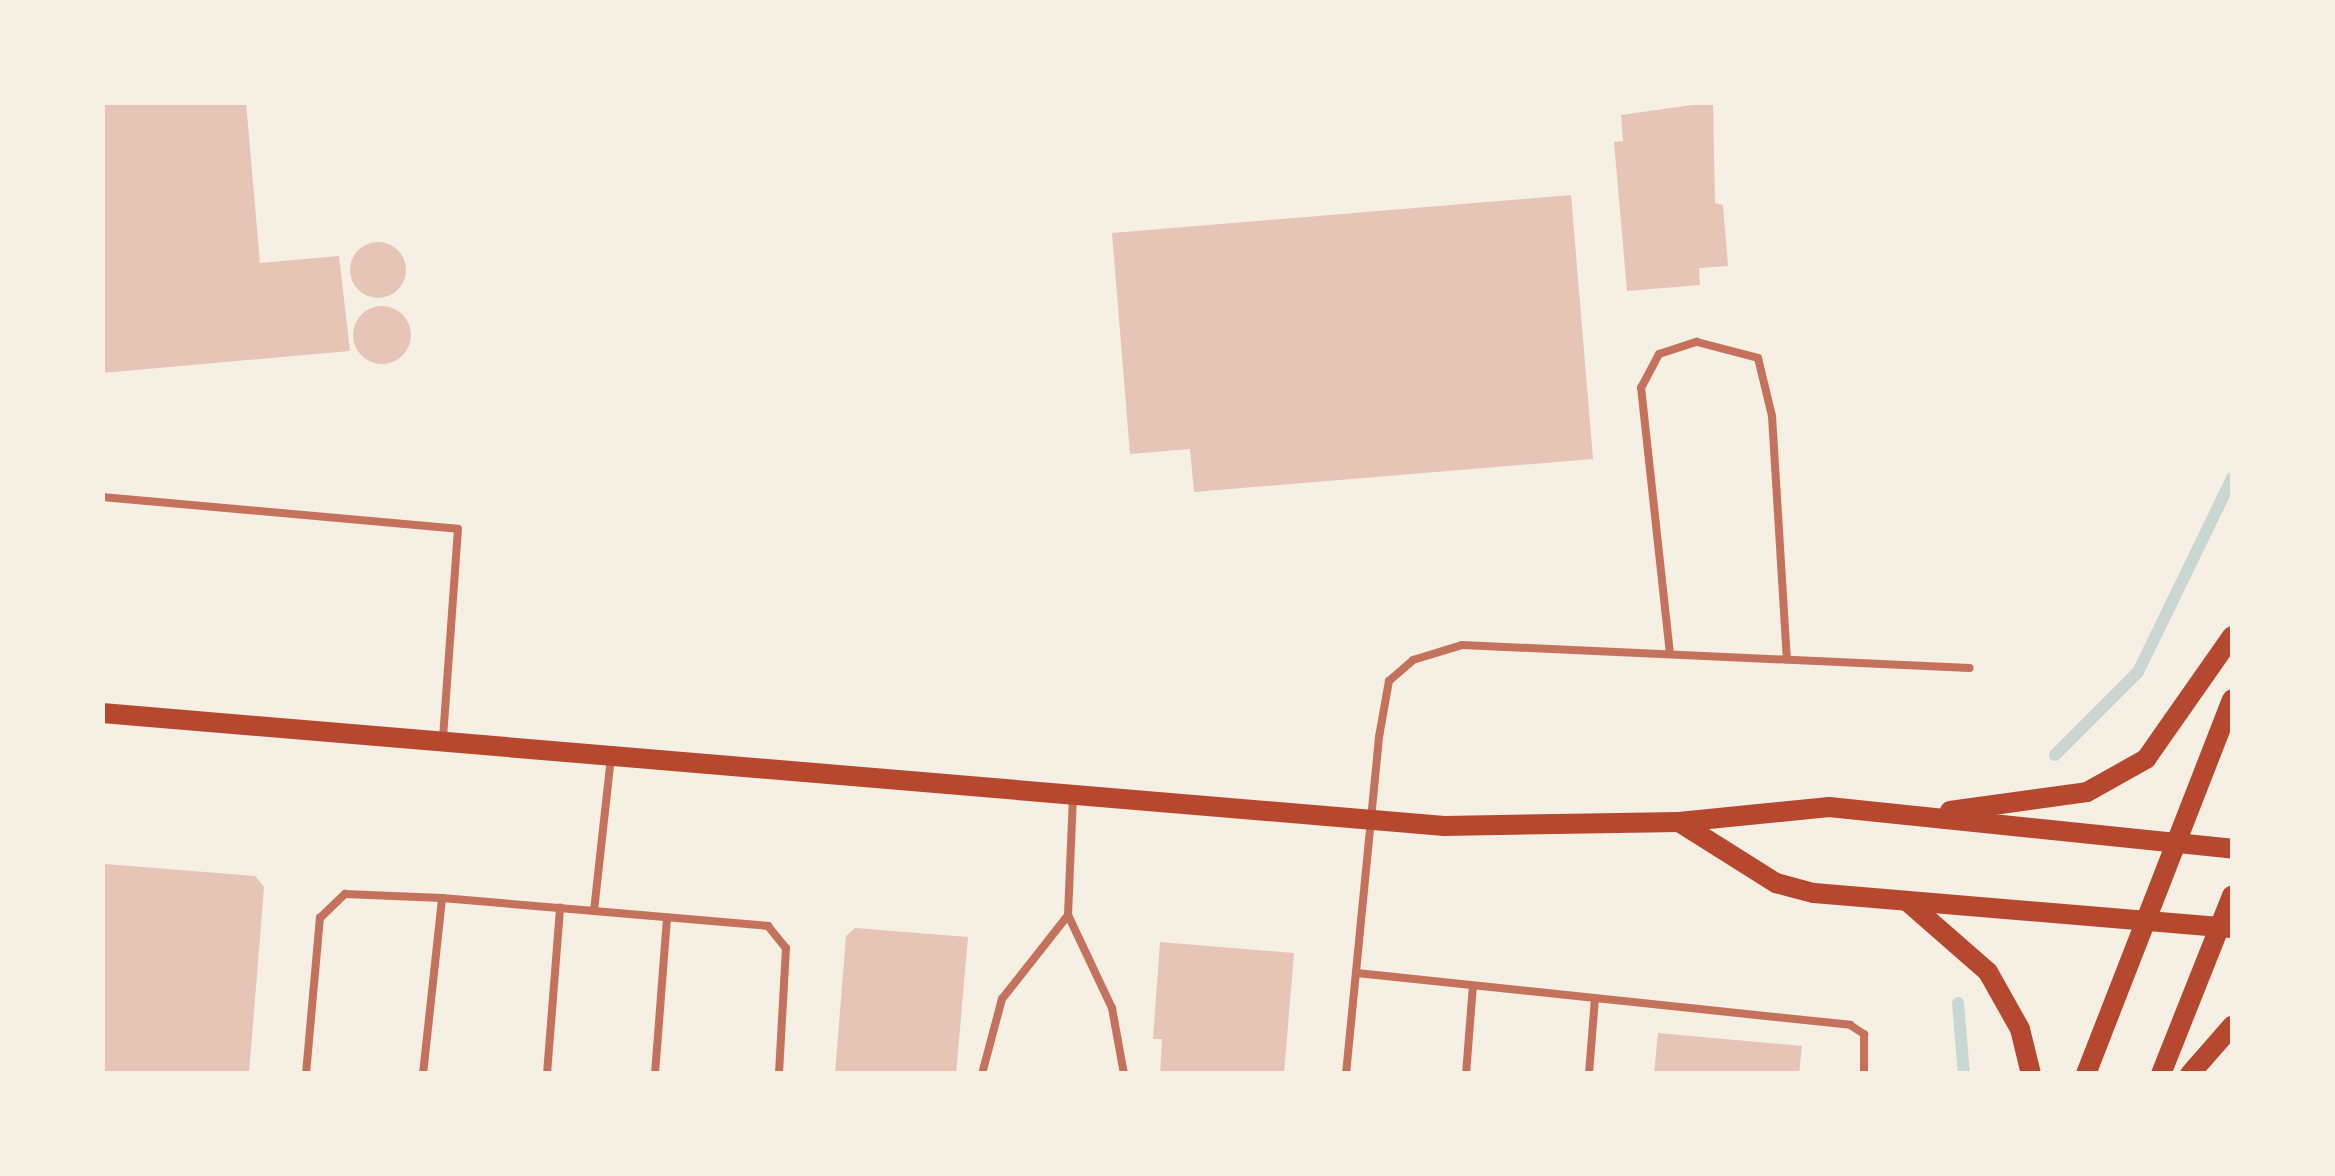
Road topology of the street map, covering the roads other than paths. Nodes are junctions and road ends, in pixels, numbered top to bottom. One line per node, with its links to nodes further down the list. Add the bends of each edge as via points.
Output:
1 (102, 497): 8 (lane, via 458,530)
2 (2232, 636): 11 (main road, via 2175,729 2146,759 2087,792)
3 (1670, 654): 4 (lane); 4 (lane, via 1641,388 1660,354 1697,342 1758,358 1772,416); 12 (lane, via 1462,645 1413,660 1388,681)
4 (1787, 660): 5 (lane)
5 (1969, 668)
6 (2232, 699): 14 (main road)
7 (102, 712): 8 (main road)
8 (443, 742): 9 (main road)
9 (611, 756): 10 (main road); 20 (lane)
10 (1072, 796): 12 (main road); 21 (lane)
11 (1908, 816): 13 (main road, via 1780,808); 14 (main road)
12 (1374, 820): 13 (main road); 25 (lane)
13 (1679, 822): 18 (main road, via 1776,883)
14 (2176, 843): 15 (main road); 23 (main road)
15 (2232, 849)
16 (2232, 896): 24 (main road)
17 (442, 898): 19 (lane); 29 (lane, via 345,894 320,918); 30 (lane)
18 (1906, 901): 23 (main road); 40 (main road, via 1997,985)
19 (560, 908): 20 (lane); 31 (lane)
20 (594, 911): 22 (lane)
21 (1068, 915): 34 (lane, via 1002,999); 35 (lane, via 1112,1008)
22 (666, 917): 32 (lane); 33 (lane, via 768,926 786,948)
23 (2144, 922): 24 (main road); 41 (main road)
24 (2226, 928): 42 (main road)
25 (1357, 974): 26 (lane); 36 (lane)
26 (1473, 986): 27 (lane); 37 (lane)
27 (1595, 998): 38 (lane); 39 (lane, via 1850,1025 1864,1034)
28 (2232, 1026): 43 (main road)
29 (306, 1074)
30 (423, 1074)
31 (548, 1074)
32 (655, 1074)
33 (779, 1074)
34 (982, 1074)
35 (1124, 1074)
36 (1346, 1074)
37 (1466, 1074)
38 (1589, 1074)
39 (1864, 1074)
40 (2031, 1074)
41 (2086, 1074)
42 (2161, 1074)
43 (2190, 1074)

